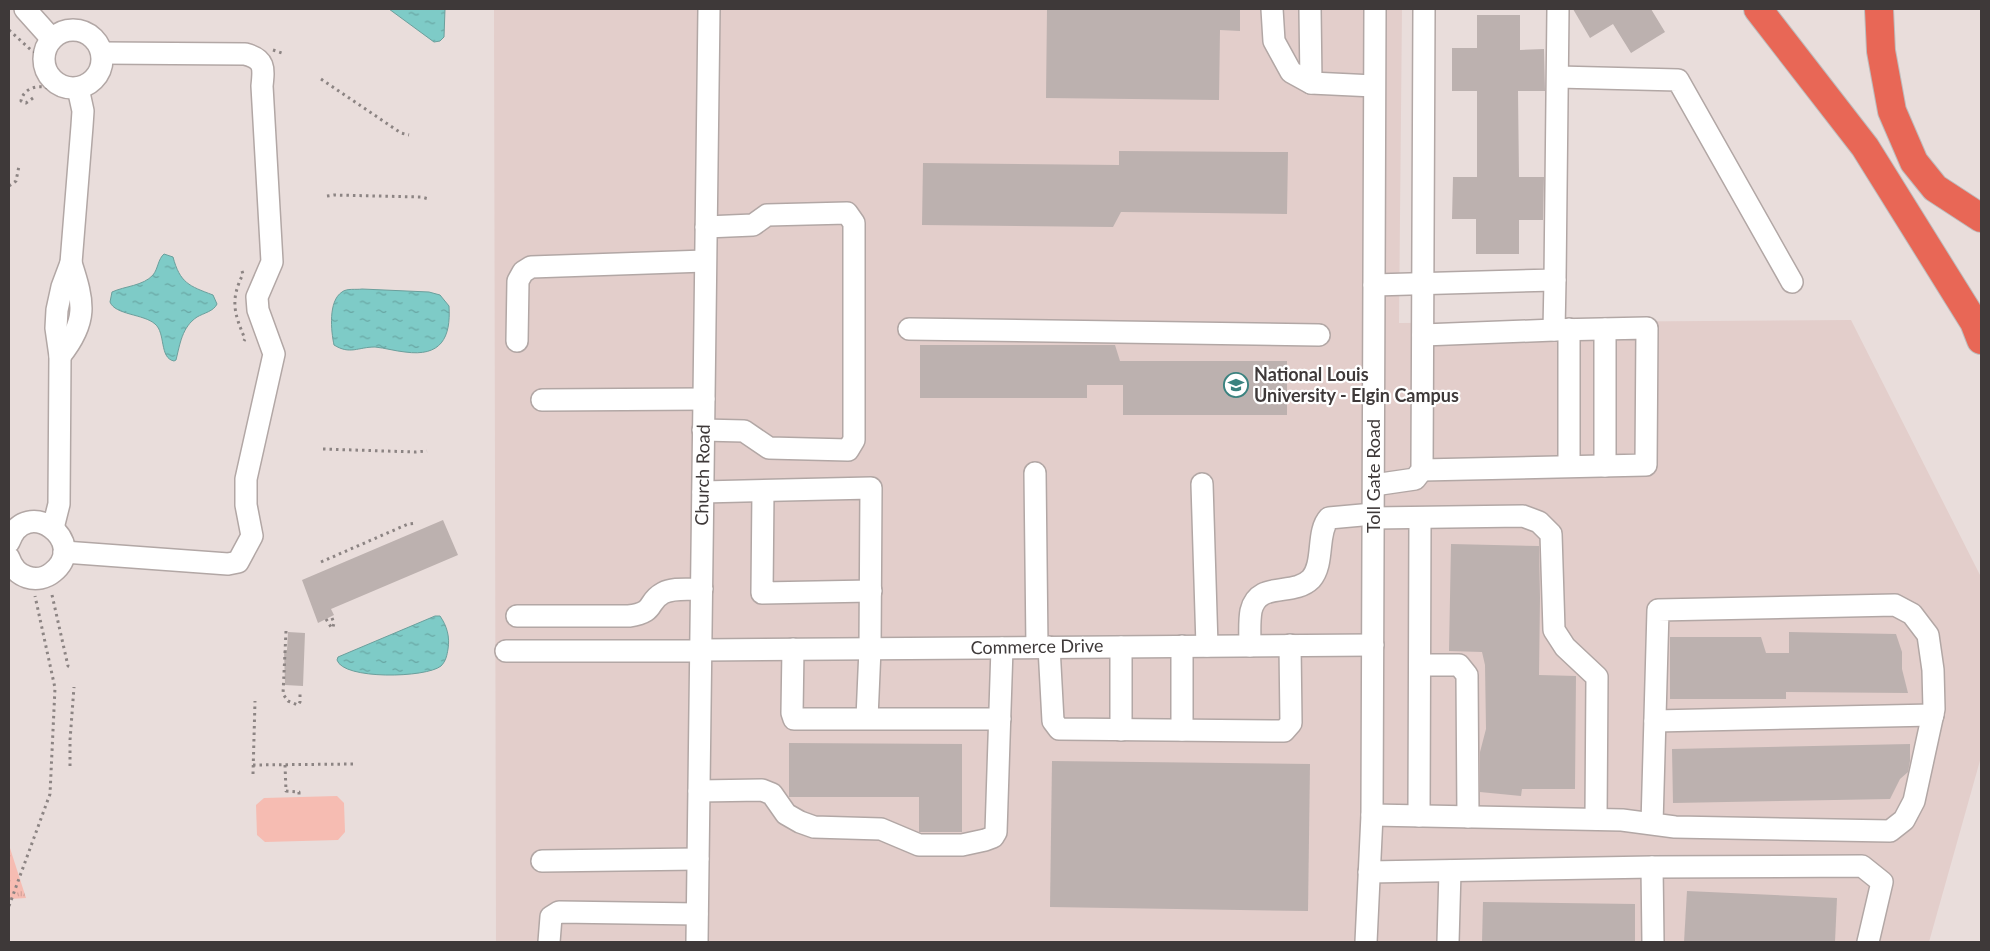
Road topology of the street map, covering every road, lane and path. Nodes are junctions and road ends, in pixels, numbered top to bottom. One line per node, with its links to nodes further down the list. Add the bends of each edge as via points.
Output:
1 (25, 9): 11 (street)
2 (709, 9): 25 (street, Church Road)
3 (1272, 9): 15 (street, via 1274,40 1291,72)
4 (1310, 9): 15 (street)
5 (1375, 9): 16 (street, Toll Gate Road)
6 (1424, 9): 29 (street)
7 (1558, 9): 13 (street)
8 (1758, 9): 37 (highway, via 1865,147 1974,322)
9 (1879, 9): 24 (highway, via 1881,51 1892,111 1914,162 1936,188)
10 (9, 30): 11 (path, via 31,50)
11 (44, 46): 12 (street, via 59,33 78,29 93,37); 17 (street, via 47,72)
12 (102, 53): 17 (street, via 100,71 94,79); 56 (street, via 245,54 261,61 272,262 257,297 258,310 274,354 246,479 246,505 252,536 238,562 228,564)
13 (1558, 77): 27 (street); 28 (street, via 1678,80)
14 (321, 79): 19 (path)
15 (1311, 82): 16 (street)
16 (1374, 86): 30 (street, Toll Gate Road)
17 (72, 93): 18 (path, via 39,87 27,90 22,101 26,103); 54 (street, via 83,111 71,263 82,307 78,329 60,356 59,504)
18 (33, 98)
19 (410, 136)
20 (18, 166): 21 (path, via 16,181)
21 (9, 186)
22 (327, 196): 23 (path)
23 (429, 199)
24 (1981, 218)
25 (706, 226): 26 (street, Church Road); 40 (street, via 753,225 767,215 847,213 854,223 854,440 848,450 769,448 744,431)
26 (705, 261): 36 (street, via 531,267 518,281); 39 (street, Church Road)
27 (1555, 280): 29 (street); 33 (street)
28 (1792, 282)
29 (1423, 283): 30 (street); 35 (street)
30 (1374, 285): 48 (street, Toll Gate Road)
31 (908, 329): 34 (street)
32 (1605, 329): 33 (street); 44 (street); 44 (street, via 1647,328 1646,465)
33 (1561, 330): 35 (street); 43 (street)
34 (1319, 335)
35 (1423, 335): 45 (street)
36 (516, 340)
37 (1981, 340)
38 (542, 400): 39 (street)
39 (704, 400): 40 (street, Church Road)
40 (704, 430): 50 (street, Church Road)
41 (324, 449): 42 (path)
42 (427, 451)
43 (1569, 466): 44 (street); 45 (street)
44 (1605, 466)
45 (1422, 470): 48 (street, via 1415,479)
46 (1034, 474): 73 (street)
47 (1202, 484): 71 (street)
48 (1374, 485): 51 (street, Toll Gate Road)
49 (763, 491): 50 (street); 60 (street, via 762,593); 60 (street, via 871,488)
50 (703, 492): 59 (street, Church Road)
51 (1373, 516): 52 (street); 67 (street, Toll Gate Road); 72 (street, via 1329,518 1324,524 1318,563 1312,578 1299,588 1266,591 1256,600 1251,610)
52 (1420, 518): 79 (street); 100 (street, via 1523,516 1540,522 1552,534 1554,630 1565,647 1597,677)
53 (418, 523): 58 (path, via 408,524)
54 (53, 528): 55 (street, via 44,523 25,524 17,529); 56 (street, via 63,542)
55 (9, 542)
56 (64, 552): 57 (street, via 58,568 43,578 24,576 16,571)
57 (9, 558)
58 (321, 562)
59 (702, 589): 63 (street, via 664,592 648,610 629,616); 78 (street, Church Road)
60 (871, 591): 76 (street)
61 (52, 595): 80 (path)
62 (36, 600): 107 (path, via 55,688 50,794)
63 (516, 616)
64 (332, 618): 65 (path, via 333,628)
65 (326, 619)
66 (286, 631): 82 (path, via 283,694 288,701 298,705)
67 (1373, 644): 68 (street, Commerce Drive); 97 (street, Toll Gate Road)
68 (1290, 645): 72 (street, Commerce Drive); 89 (street, via 1291,723 1284,731)
69 (1121, 646): 70 (street, Commerce Drive); 73 (street, Commerce Drive); 88 (street)
70 (1182, 646): 71 (street, Commerce Drive); 89 (street)
71 (1206, 646): 72 (street, Commerce Drive)
72 (1250, 646)
73 (1043, 647): 74 (street, Commerce Drive); 88 (street, via 1053,721 1059,729)
74 (1002, 648): 76 (street, Commerce Drive); 86 (street)
75 (793, 649): 76 (street, Commerce Drive); 78 (street, Commerce Drive); 85 (street, via 794,719)
76 (870, 649): 85 (street)
77 (506, 651): 78 (street, Commerce Drive)
78 (701, 651): 95 (street, Church Road)
79 (1420, 665): 98 (street); 99 (street, via 1459,665 1467,675)
80 (70, 667)
81 (74, 687): 93 (path)
82 (300, 692)
83 (255, 701): 91 (path)
84 (1932, 715): 87 (street); 87 (street, via 1933,670 1928,635 1912,614 1895,605 1886,605 1658,610); 101 (street, via 1914,801 1904,820 1890,831)
85 (867, 718): 86 (street)
86 (1000, 719): 95 (street, via 996,832 985,840 962,845 919,845 881,829 814,827 786,814 772,794 762,790)
87 (1655, 721): 101 (street)
88 (1121, 730): 89 (street)
89 (1182, 730)
90 (354, 764): 92 (path)
91 (253, 765): 92 (path); 94 (path)
92 (285, 765): 96 (path, via 286,791 299,792)
93 (70, 766)
94 (253, 774)
95 (699, 791): 102 (street, Church Road)
96 (300, 796)
97 (1372, 815): 98 (street); 106 (street, Toll Gate Road)
98 (1419, 816): 99 (street)
99 (1468, 817): 100 (street)
100 (1596, 819): 101 (street)
101 (1652, 824)
102 (698, 859): 103 (street); 108 (street, Church Road)
103 (542, 861)
104 (1652, 867): 105 (street); 113 (street); 114 (street, via 1862,866 1882,882)
105 (1450, 871): 106 (street); 112 (street)
106 (1369, 872): 111 (street, Toll Gate Road)
107 (9, 906)
108 (697, 914): 109 (street, via 559,912 551,917); 110 (street, Church Road)
109 (549, 942)
110 (697, 942)
111 (1366, 942)
112 (1448, 942)
113 (1653, 942)
114 (1868, 942)

